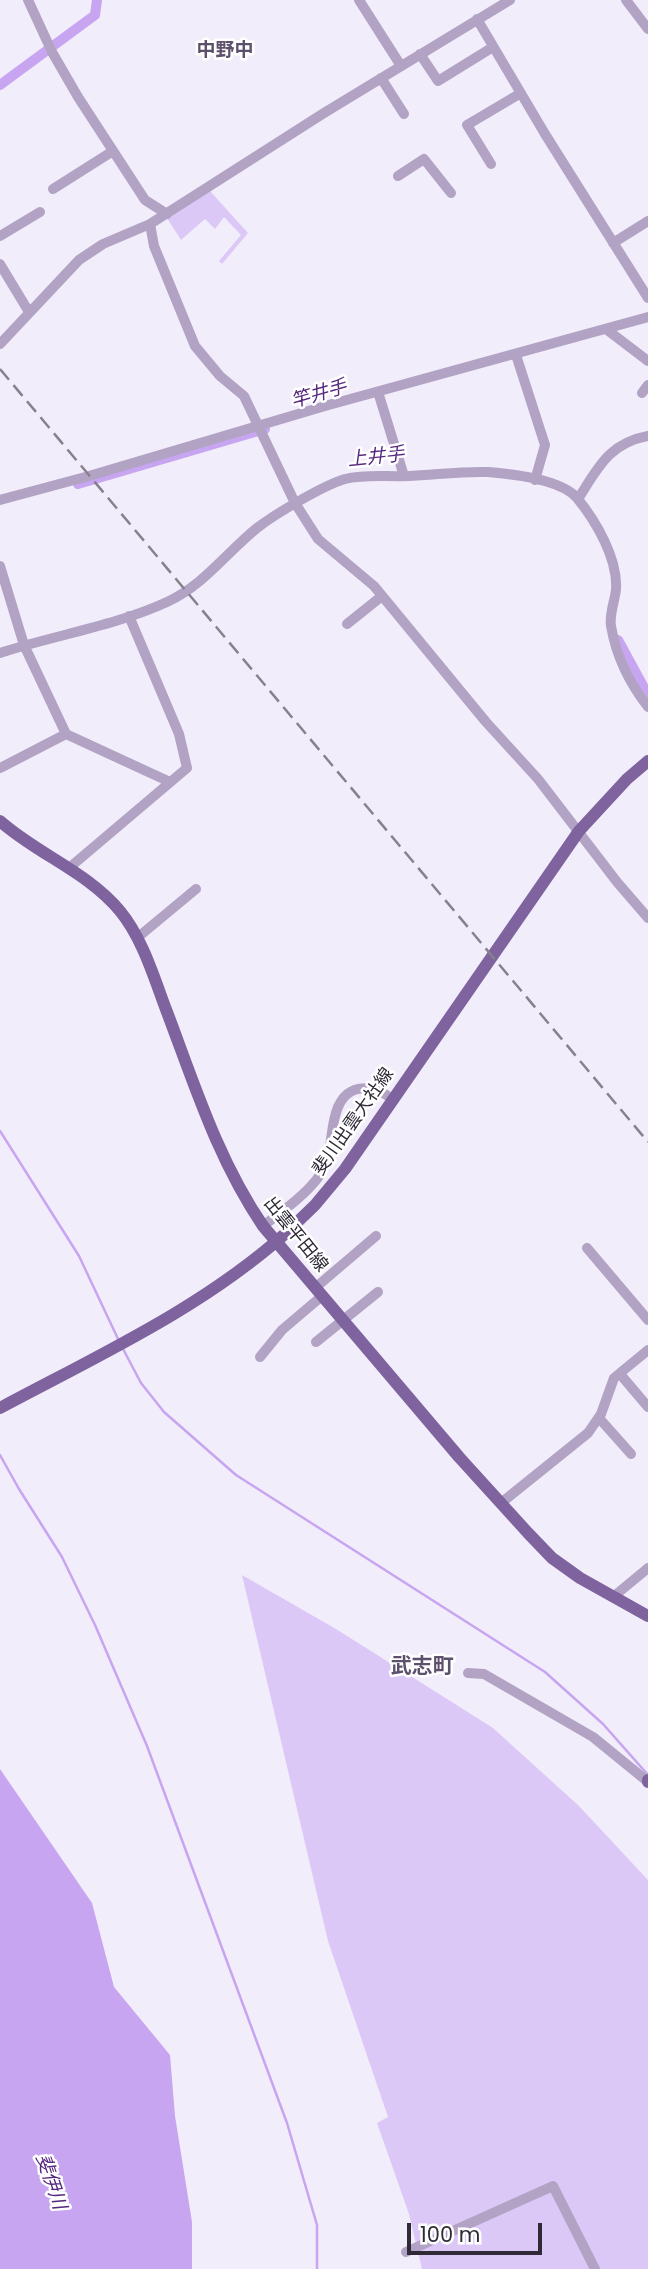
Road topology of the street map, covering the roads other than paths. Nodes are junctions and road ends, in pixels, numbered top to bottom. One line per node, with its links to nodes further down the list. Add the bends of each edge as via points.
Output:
1 (27, 0): 13 (street, via 52,52)
2 (359, 0): 9 (street)
3 (510, 0): 5 (street)
4 (626, 0): 6 (street)
5 (477, 19): 7 (street); 8 (street)
6 (647, 26)
7 (493, 47): 8 (street, via 438,81); 11 (street)
8 (421, 54): 9 (street)
9 (401, 66): 10 (street)
10 (382, 78): 12 (street); 19 (street)
11 (520, 93): 14 (street, via 467,125); 23 (street)
12 (404, 114)
13 (113, 150): 16 (street); 19 (street, via 145,200)
14 (491, 164)
15 (397, 176): 17 (street, via 424,159)
16 (53, 189)
17 (451, 193)
18 (40, 212): 22 (street)
19 (167, 214): 21 (street)
20 (648, 221): 23 (street)
21 (150, 224): 27 (street, via 79,260); 34 (street, via 154,246 195,346 244,396)
22 (0, 236)
23 (613, 243): 25 (street)
24 (0, 264): 27 (street)
25 (645, 286): 26 (street)
26 (648, 298)
27 (29, 312): 30 (street)
28 (648, 317): 29 (street)
29 (606, 329): 31 (street); 32 (street)
30 (0, 344)
31 (516, 355): 33 (street); 37 (street, via 545,445)
32 (648, 361)
33 (378, 392): 34 (street); 36 (street)
34 (260, 426): 39 (street); 40 (street)
35 (648, 436): 38 (street, via 631,439 608,454)
36 (404, 476): 37 (street, via 464,471); 40 (street, via 343,480)
37 (536, 480): 38 (street, via 569,489)
38 (578, 499): 47 (street, via 604,537 616,586 611,622 618,652)
39 (0, 500)
40 (295, 503): 42 (street, via 318,539); 43 (street, via 257,528 186,592)
41 (0, 566): 45 (street)
42 (382, 596): 44 (street); 53 (street)
43 (129, 616): 45 (street); 51 (street, via 179,734 187,768)
44 (348, 624)
45 (24, 645): 46 (street); 48 (street)
46 (0, 653)
47 (648, 707)
48 (66, 734): 50 (street); 51 (street)
49 (648, 761): 53 (main road, 斐川出雲大社線)
50 (0, 768)
51 (170, 782): 54 (street)
52 (0, 821): 54 (main road, 出雲平田線)
53 (579, 831): 56 (street); 58 (main road, 斐川出雲大社線)
54 (69, 868): 57 (main road, 出雲平田線, via 120,911)
55 (196, 890): 57 (street)
56 (648, 918)
57 (137, 938): 59 (main road, 出雲平田線, via 211,1132)
58 (392, 1099): 59 (street, via 370,1087 349,1093 337,1111 327,1163 316,1180); 71 (main road, 斐川出雲大社線, bridge, via 315,1205 257,1259 196,1302)
59 (263, 1226): 62 (main road, 出雲平田線)
60 (376, 1236): 62 (street)
61 (587, 1248): 65 (street)
62 (319, 1292): 64 (main road, 出雲平田線); 68 (street)
63 (378, 1292): 64 (street)
64 (343, 1321): 66 (street); 74 (main road, 出雲平田線)
65 (648, 1321)
66 (316, 1342)
67 (648, 1350): 69 (street)
68 (260, 1357)
69 (620, 1374): 70 (street); 72 (street, via 614,1378)
70 (648, 1407)
71 (0, 1408)
72 (598, 1418): 73 (street); 74 (street, via 587,1433)
73 (631, 1454)
74 (501, 1503): 76 (main road, 出雲平田線, via 552,1558)
75 (648, 1567): 76 (street)
76 (613, 1597): 77 (main road, 出雲平田線)
77 (648, 1616)
78 (468, 1673): 79 (street, via 484,1674 593,1737)
79 (648, 1781)
80 (406, 2252): 81 (street, via 553,2186)
81 (595, 2269)

